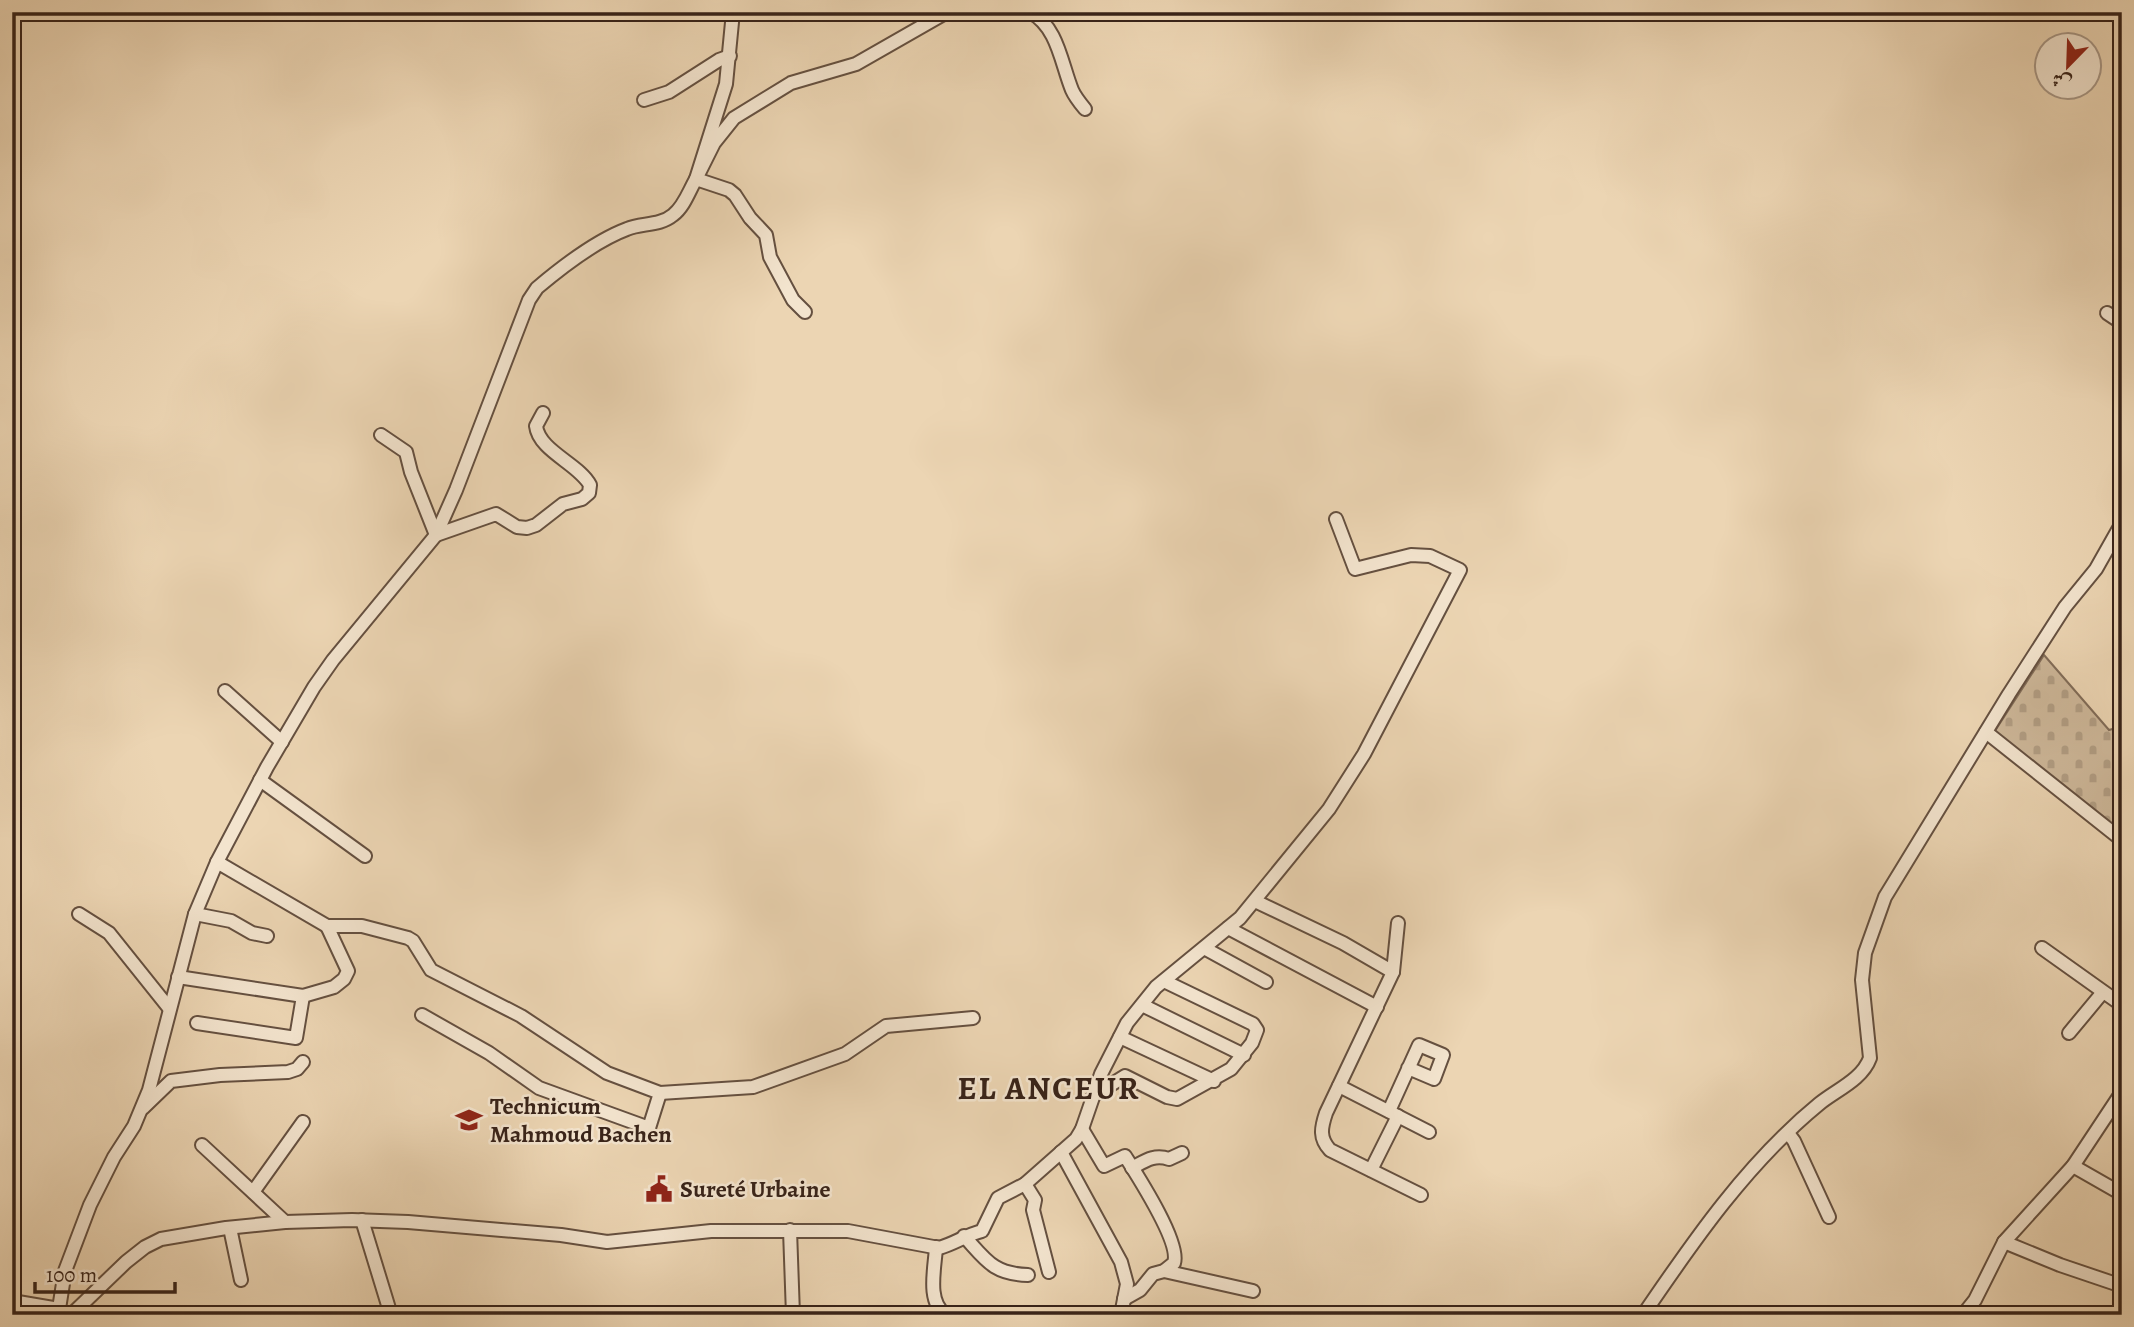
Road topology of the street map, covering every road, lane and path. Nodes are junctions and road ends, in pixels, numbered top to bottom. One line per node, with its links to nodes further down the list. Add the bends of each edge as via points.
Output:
1 (733, 12): 4 (street)
2 (947, 12): 7 (street, via 856,65 791,83 734,118 714,143)
3 (1030, 12): 6 (street, via 1049,28 1074,94)
4 (730, 56): 5 (street, via 669,92); 7 (street, via 726,84)
5 (644, 100)
6 (1085, 109)
7 (696, 179): 8 (street, via 736,195 766,235 770,257 793,300); 15 (street, via 672,216 605,239 537,288)
8 (806, 312)
9 (2107, 313): 10 (street)
10 (2122, 323)
11 (543, 413): 15 (street, via 536,431 587,479 589,493 527,528 496,514)
12 (381, 435): 15 (street, via 406,452)
13 (1336, 519): 23 (street, via 1355,569 1411,555 1430,556 1460,570 1347,784)
14 (2122, 523): 17 (street)
15 (436, 535): 18 (street, via 332,660)
16 (225, 691): 18 (street)
17 (1986, 733): 20 (street); 60 (street, via 1885,897 1865,953 1862,980 1867,1065)
18 (282, 742): 19 (street)
19 (260, 780): 21 (street); 22 (street)
20 (2122, 840)
21 (365, 856)
22 (217, 862): 25 (street); 27 (street)
23 (1255, 901): 28 (street); 32 (street)
24 (79, 914): 41 (street, via 114,938)
25 (195, 915): 29 (street, via 231,921); 33 (street)
26 (1398, 923): 32 (street)
27 (327, 926): 37 (street, via 348,971 334,987); 53 (street, via 362,926 408,938 431,970 521,1016 607,1073)
28 (1228, 928): 30 (street); 40 (street)
29 (267, 936)
30 (1204, 948): 34 (street); 35 (street)
31 (2042, 948): 36 (street)
32 (1392, 972): 40 (street)
33 (178, 977): 37 (street); 41 (street)
34 (1164, 981): 38 (street); 47 (street, via 1256,1027)
35 (1266, 982)
36 (2103, 992): 39 (street); 45 (street)
37 (303, 996): 44 (street, via 296,1038)
38 (1142, 1005): 46 (street); 47 (street)
39 (2122, 1005)
40 (1377, 1007): 51 (street)
41 (169, 1008): 55 (street, via 159,1056)
42 (422, 1015): 53 (street, via 539,1088 649,1128)
43 (973, 1018): 53 (street, via 886,1026 845,1054 753,1087)
44 (197, 1023)
45 (2069, 1033)
46 (1120, 1037): 50 (street); 54 (street)
47 (1244, 1055): 50 (street)
48 (303, 1062): 55 (street, via 288,1072 171,1081)
49 (1408, 1068): 56 (street)
50 (1214, 1080): 54 (street, via 1172,1099 1125,1076)
51 (1339, 1086): 56 (street); 66 (street, via 1322,1125 1324,1143)
52 (2122, 1092): 64 (street)
53 (660, 1093)
54 (1093, 1096): 58 (street)
55 (140, 1110): 87 (street, via 90,1205 65,1271)
56 (1393, 1114): 59 (street); 66 (street)
57 (303, 1122): 68 (street)
58 (1083, 1129): 62 (street); 65 (street, via 1104,1166 1125,1156)
59 (1429, 1132)
60 (1788, 1133): 71 (street); 92 (street, via 1728,1198)
61 (202, 1145): 68 (street)
62 (1061, 1152): 67 (street); 85 (street, via 1121,1262 1127,1284)
63 (1182, 1153): 65 (street, via 1169,1159 1153,1157)
64 (2073, 1166): 69 (street); 77 (street)
65 (1132, 1168): 79 (street, via 1175,1250 1174,1263)
66 (1371, 1170): 70 (street)
67 (1025, 1184): 76 (street, via 998,1198 982,1231); 80 (street, via 1035,1200 1033,1210)
68 (253, 1192): 73 (street)
69 (2122, 1194)
70 (1421, 1195)
71 (1829, 1217)
72 (362, 1220): 73 (street); 75 (street, via 607,1242 711,1231); 88 (street)
73 (285, 1222): 74 (street)
74 (230, 1228): 82 (street); 87 (street, via 161,1239 145,1247)
75 (790, 1230): 78 (street, via 848,1231); 89 (street)
76 (964, 1236): 78 (street, via 951,1245); 81 (street, via 999,1270)
77 (2004, 1242): 83 (street); 93 (street)
78 (936, 1247): 90 (street, via 934,1295)
79 (1164, 1271): 84 (street); 85 (street, via 1153,1274 1140,1290)
80 (1049, 1272)
81 (1028, 1275)
82 (241, 1280)
83 (2122, 1286)
84 (1253, 1291)
85 (1124, 1299): 91 (street)
86 (12, 1301): 87 (street)
87 (63, 1313)
88 (391, 1315)
89 (793, 1315)
90 (946, 1315)
91 (1121, 1315)
92 (1643, 1315)
93 (1963, 1315)

